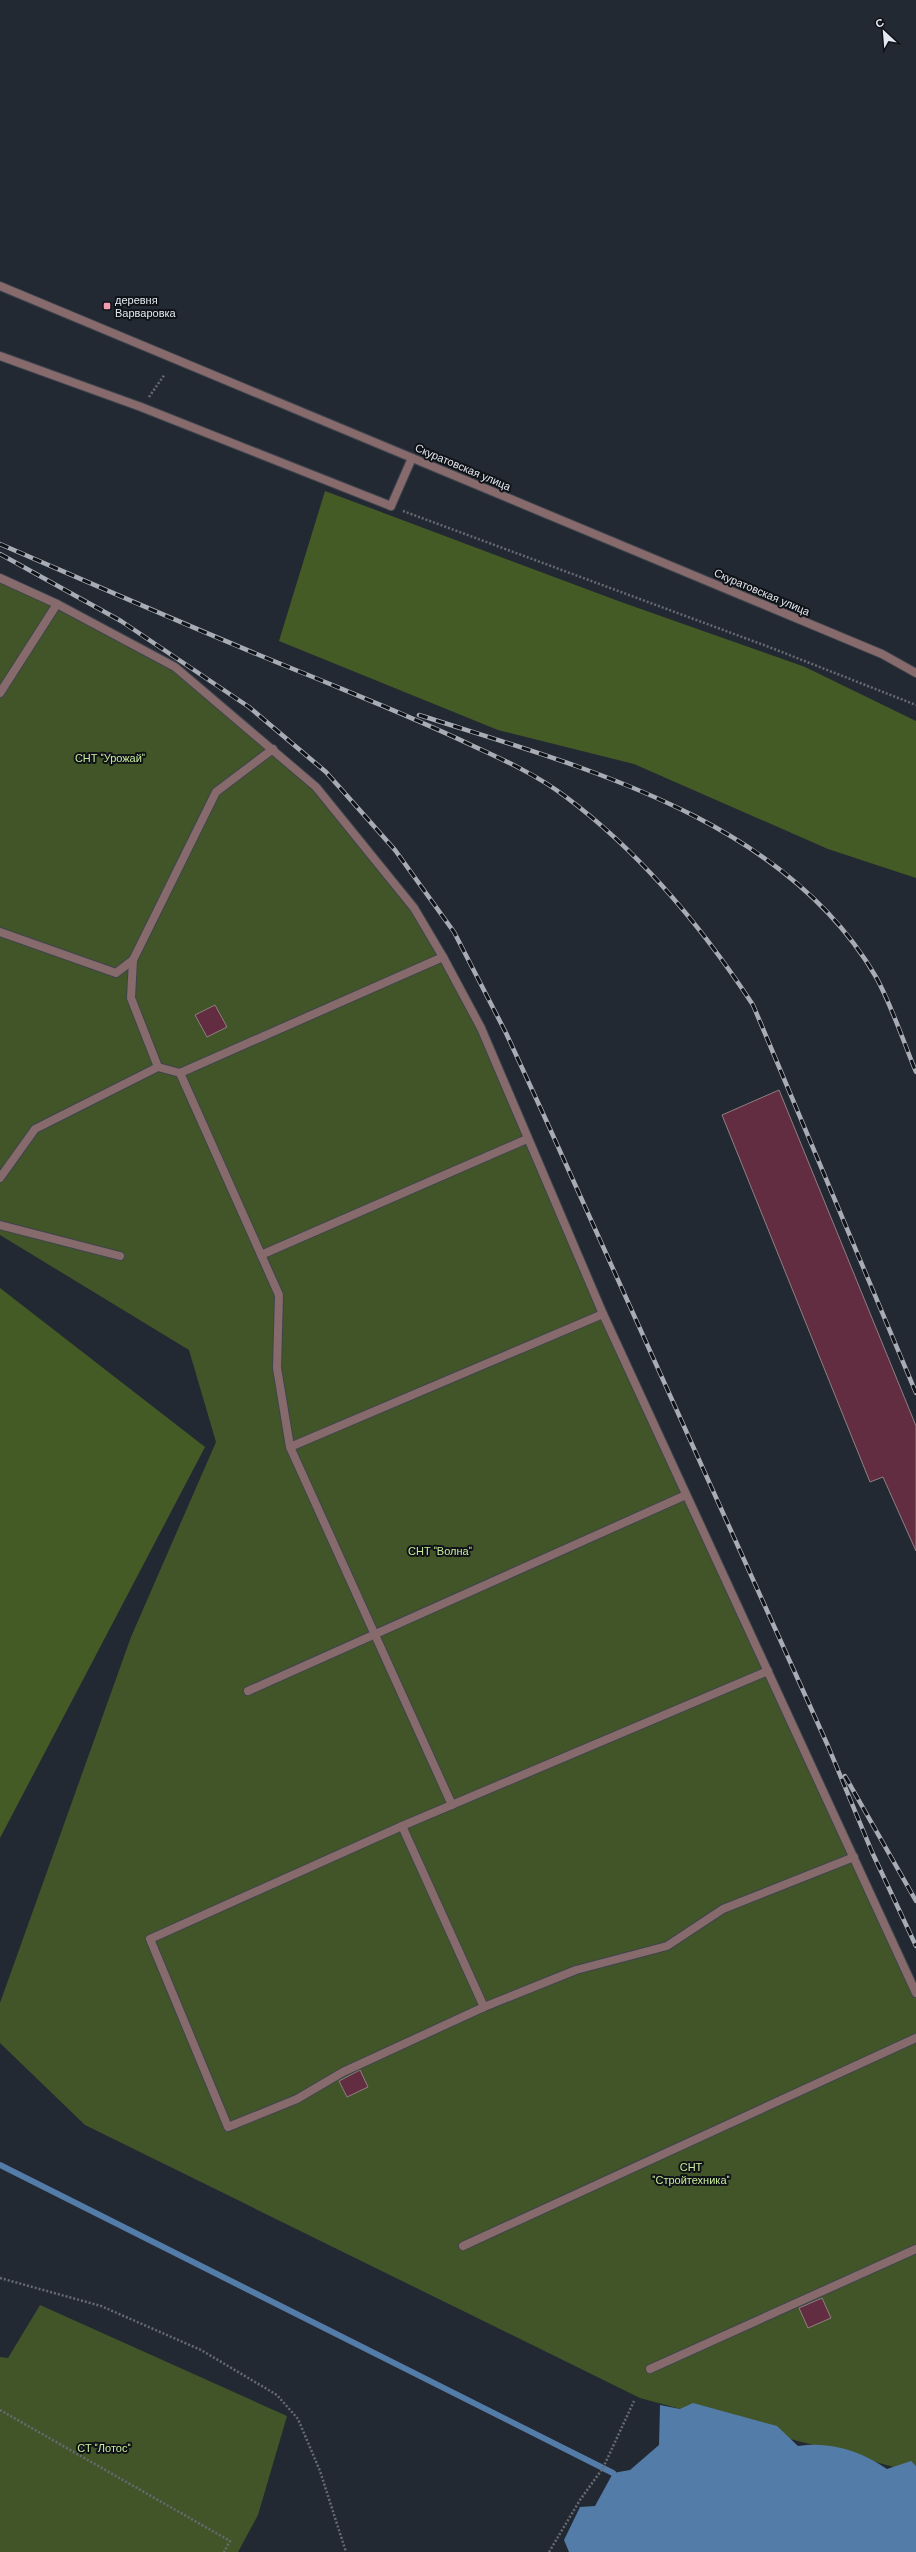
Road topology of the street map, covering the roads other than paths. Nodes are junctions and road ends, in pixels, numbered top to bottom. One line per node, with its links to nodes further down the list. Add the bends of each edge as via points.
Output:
1 (0, 286): 3 (street, Скуратовская улица)
2 (0, 356): 3 (street, via 142,407 392,506)
3 (412, 458): 6 (street, Скуратовская улица, via 882,654)
4 (0, 578): 5 (street)
5 (57, 604): 7 (street); 8 (street, via 175,667)
6 (916, 673)
7 (0, 693)
8 (273, 749): 10 (street, via 316,787 414,908); 11 (street, via 216,792)
9 (0, 932): 11 (street, via 116,973)
10 (443, 957): 13 (street); 14 (street, via 481,1028)
11 (133, 960): 12 (street, via 131,998)
12 (158, 1067): 13 (street); 15 (street, via 35,1129)
13 (180, 1074): 17 (street)
14 (527, 1138): 17 (street); 19 (street)
15 (0, 1178)
16 (0, 1225): 18 (street)
17 (261, 1255): 20 (street, via 279,1295 277,1368)
18 (120, 1256)
19 (603, 1314): 20 (street); 21 (street)
20 (290, 1447): 22 (street)
21 (686, 1495): 22 (street); 23 (street)
22 (373, 1635): 24 (street); 25 (street)
23 (768, 1671): 25 (street); 27 (street)
24 (248, 1691)
25 (452, 1805): 26 (street)
26 (402, 1826): 29 (street); 29 (street, via 150,1938 228,2127 297,2099 343,2072)
27 (854, 1857): 28 (street); 29 (street, via 723,1909 667,1946 576,1970)
28 (916, 1994)
29 (484, 2008)
30 (916, 2038): 31 (street)
31 (463, 2246)
32 (916, 2249): 33 (street)
33 (650, 2369)

